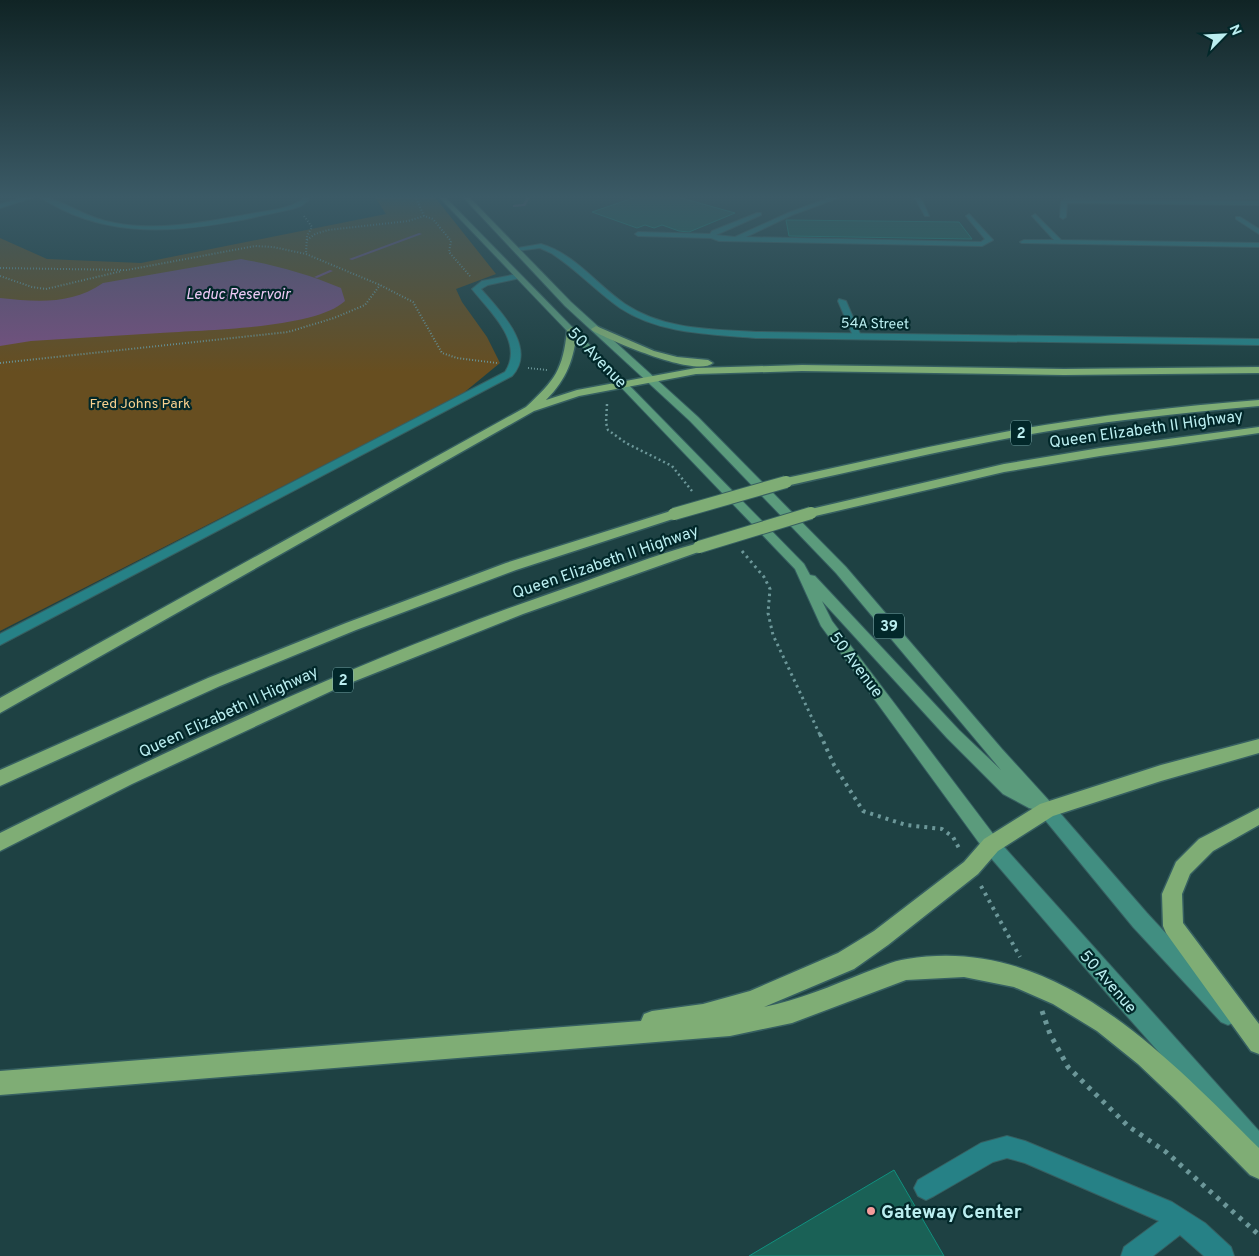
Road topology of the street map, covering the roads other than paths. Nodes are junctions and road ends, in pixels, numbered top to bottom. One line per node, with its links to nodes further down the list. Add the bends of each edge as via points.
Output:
1 (497, 255): 4 (main road, 50 Avenue)
2 (520, 255): 6 (main road, 50 Avenue / 39)
3 (559, 255): 8 (street, 54A Street, via 623,306 650,321 756,335)
4 (517, 276): 7 (main road, 50 Avenue); 19 (street, via 485,283 476,289 509,330 517,353 510,373)
5 (842, 301): 8 (street)
6 (596, 329): 10 (highway, via 640,352 672,360); 12 (main road, 50 Avenue / 39)
7 (572, 330): 13 (main road, 50 Avenue); 15 (highway, via 570,356 564,372)
8 (857, 336): 9 (street, 54A Street)
9 (1259, 342)
10 (802, 368): 11 (highway, via 1084,372); 12 (highway, via 696,372)
11 (1259, 370)
12 (651, 379): 13 (highway); 17 (main road, 50 Avenue / 39)
13 (624, 383): 15 (highway, via 577,393); 17 (main road, via 649,388); 18 (main road, 50 Avenue)
14 (1259, 402): 22 (highway, Queen Elizabeth II Highway / 2, bridge, via 1163,411 972,442 786,482 674,514 509,566 407,605 243,670)
15 (530, 410): 20 (highway)
16 (1259, 430): 25 (highway, Queen Elizabeth II Highway / 2, bridge, via 1004,468 811,513 699,547 518,610 334,683 126,779)
17 (724, 449): 23 (main road, 50 Avenue / 39, via 841,570)
18 (800, 567): 23 (main road, via 1009,789); 26 (main road, 50 Avenue, via 826,623)
19 (0, 640)
20 (0, 706)
21 (1259, 746): 23 (highway)
22 (0, 778)
23 (1047, 810): 26 (highway); 29 (main road, 50 Avenue / 39, via 1140,920)
24 (1259, 816): 27 (highway, via 1206,845 1183,868 1172,894 1173,926)
25 (0, 842)
26 (991, 845): 28 (highway, via 971,868 846,961 750,1002 703,1014); 31 (main road, 50 Avenue)
27 (1259, 1043)
28 (497, 1044): 30 (highway); 32 (highway, via 730,1025 797,1010 909,969 960,966 1005,973 1074,1002 1111,1026)
29 (1259, 1049)
30 (0, 1083)
31 (1259, 1148)
32 (1259, 1166)
33 (926, 1188): 34 (street, via 989,1151 1007,1147 1154,1206)
34 (1180, 1220): 35 (street); 36 (street)
35 (1133, 1256)
36 (1222, 1256)

